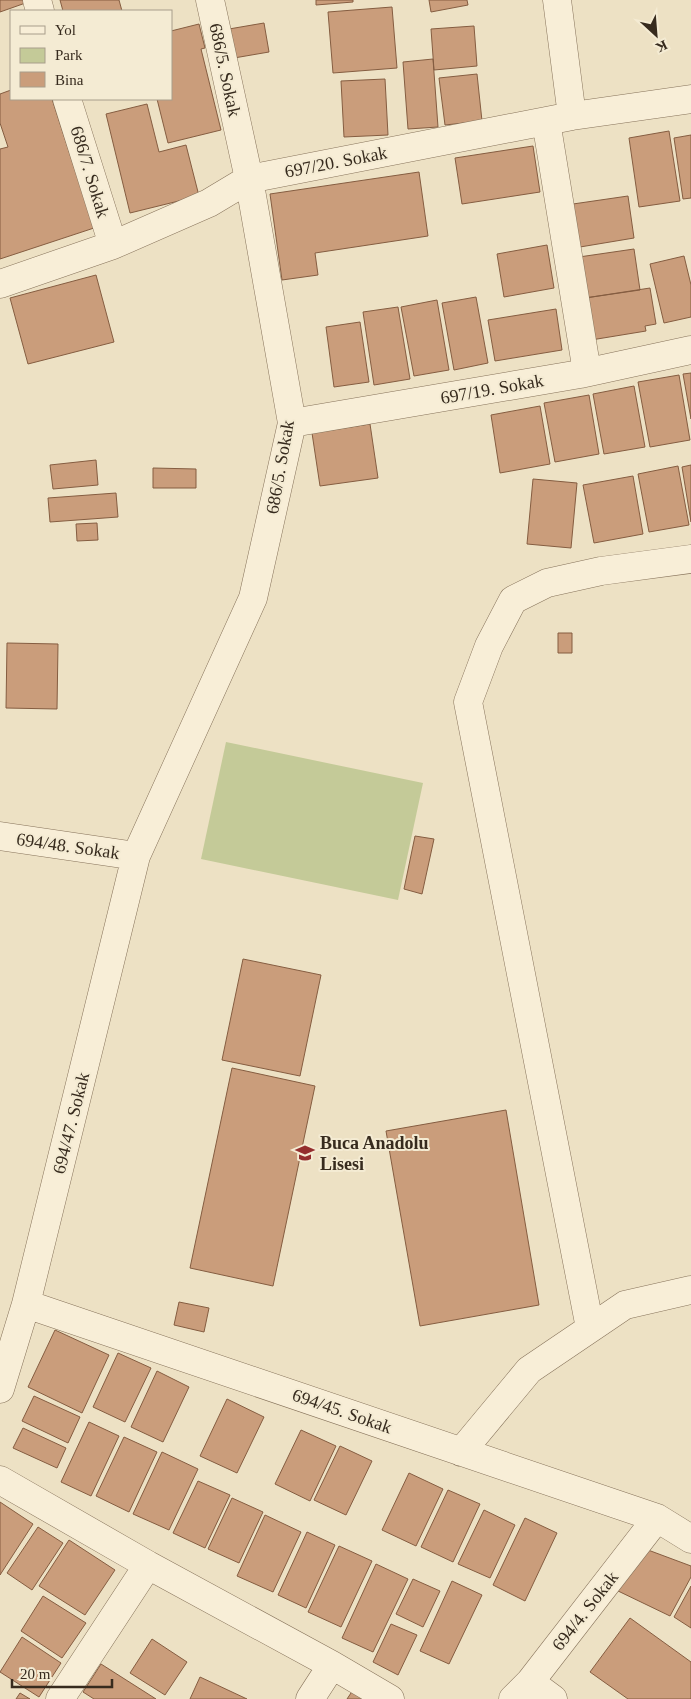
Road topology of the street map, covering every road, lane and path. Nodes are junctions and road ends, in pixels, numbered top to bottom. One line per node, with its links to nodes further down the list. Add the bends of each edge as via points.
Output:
1 (210, 0): 7 (street, 686/5. Sokak)
2 (557, 0): 5 (street)
3 (691, 99): 5 (street, 697/20. Sokak)
4 (67, 100): 8 (street, 686/7. Sokak)
5 (572, 116): 6 (street, 697/20. Sokak)
6 (546, 121): 7 (street, 697/20. Sokak); 11 (street)
7 (249, 179): 8 (street, 697/20. Sokak, via 209,203); 12 (street, 686/5. Sokak)
8 (112, 245): 9 (street, 697/20. Sokak)
9 (0, 284)
10 (691, 350): 11 (street, 697/19. Sokak)
11 (587, 372): 12 (street, 697/19. Sokak)
12 (292, 423): 15 (street, 686/5. Sokak, via 253,598)
13 (691, 559): 18 (street, via 601,571 547,583 513,600 489,646 468,702)
14 (0, 836): 15 (street, 694/48. Sokak)
15 (136, 856): 17 (street, 694/47. Sokak)
16 (691, 1290): 18 (street, via 625,1305)
17 (26, 1304): 19 (street, 694/47. Sokak); 20 (street, 694/45. Sokak)
18 (590, 1328): 20 (street, via 529,1370)
19 (0, 1389)
20 (461, 1452): 22 (street, 694/45. Sokak)
21 (0, 1480): 24 (street)
22 (657, 1518): 23 (street, 694/45. Sokak); 26 (street, 694/4. Sokak)
23 (691, 1539)
24 (148, 1565): 25 (street); 27 (street)
25 (332, 1665): 28 (street); 29 (street)
26 (522, 1691): 30 (street, 694/4. Sokak)
27 (60, 1699)
28 (310, 1699)
29 (390, 1699)
30 (553, 1699)

